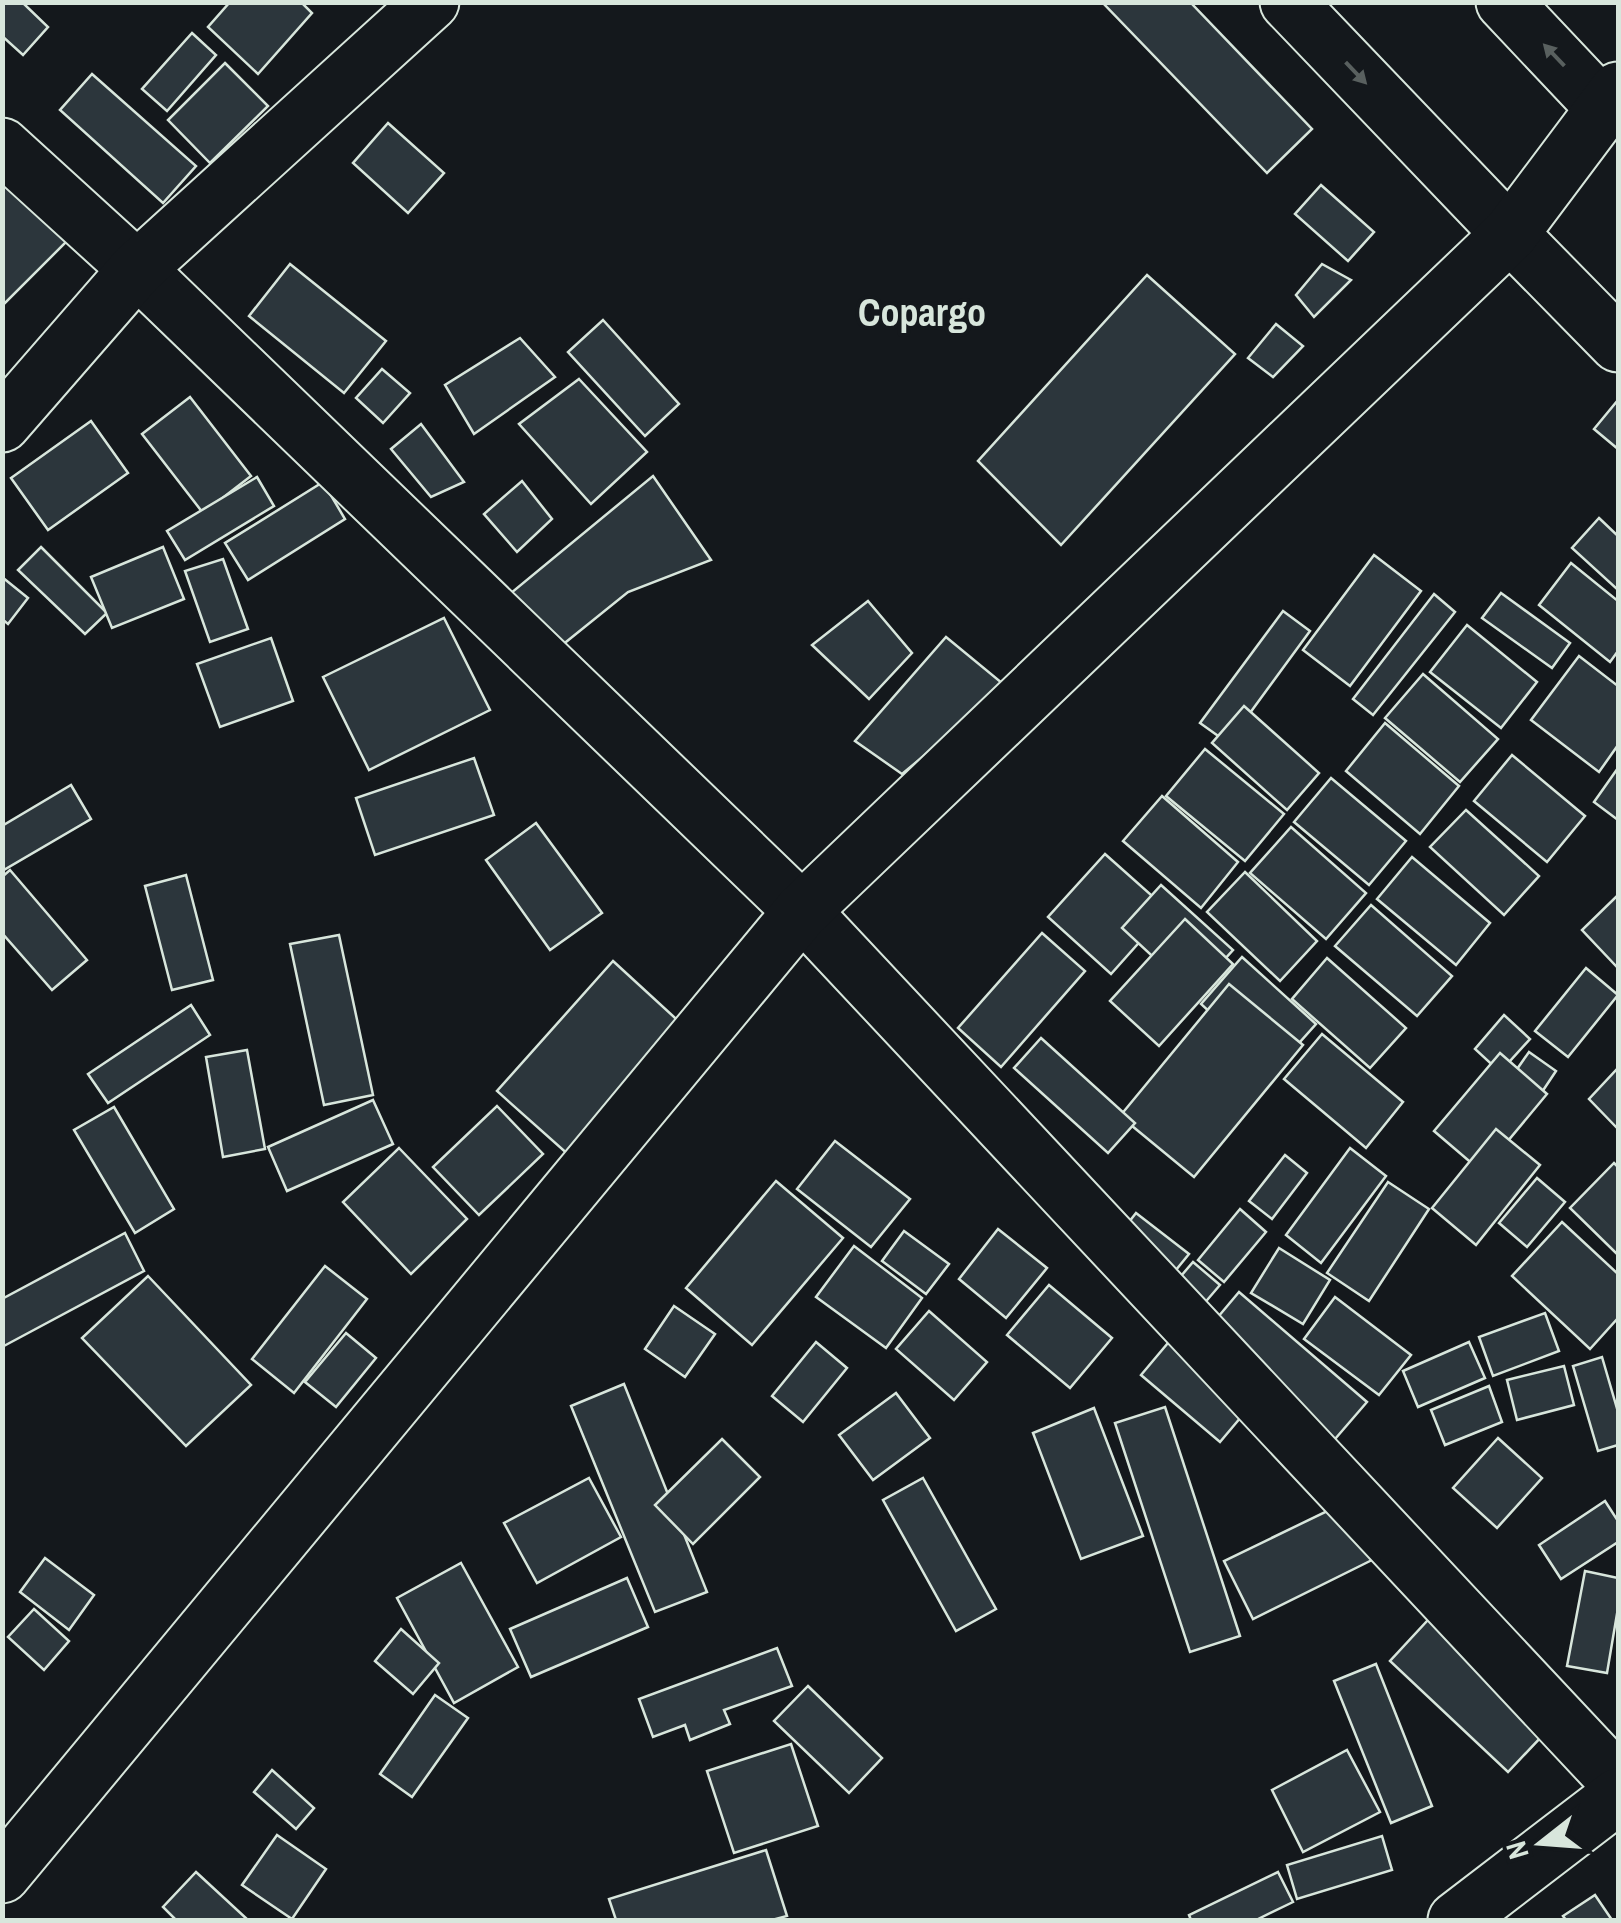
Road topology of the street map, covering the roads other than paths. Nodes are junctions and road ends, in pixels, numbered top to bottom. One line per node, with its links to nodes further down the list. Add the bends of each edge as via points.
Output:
1 (431, 2): 7 (main road)
2 (1288, 2): 6 (main road, one-way to 6)
3 (1504, 2): 4 (main road, one-way to 3)
4 (1611, 99): 6 (main road)
5 (2, 146): 7 (main road)
6 (1510, 234): 8 (main road); 10 (main road)
7 (137, 269): 9 (main road); 10 (main road)
8 (1618, 344)
9 (2, 424)
10 (802, 911): 11 (main road); 13 (main road)
11 (1618, 1782)
12 (1618, 1796): 14 (main road)
13 (2, 1875)
14 (1456, 1920)

